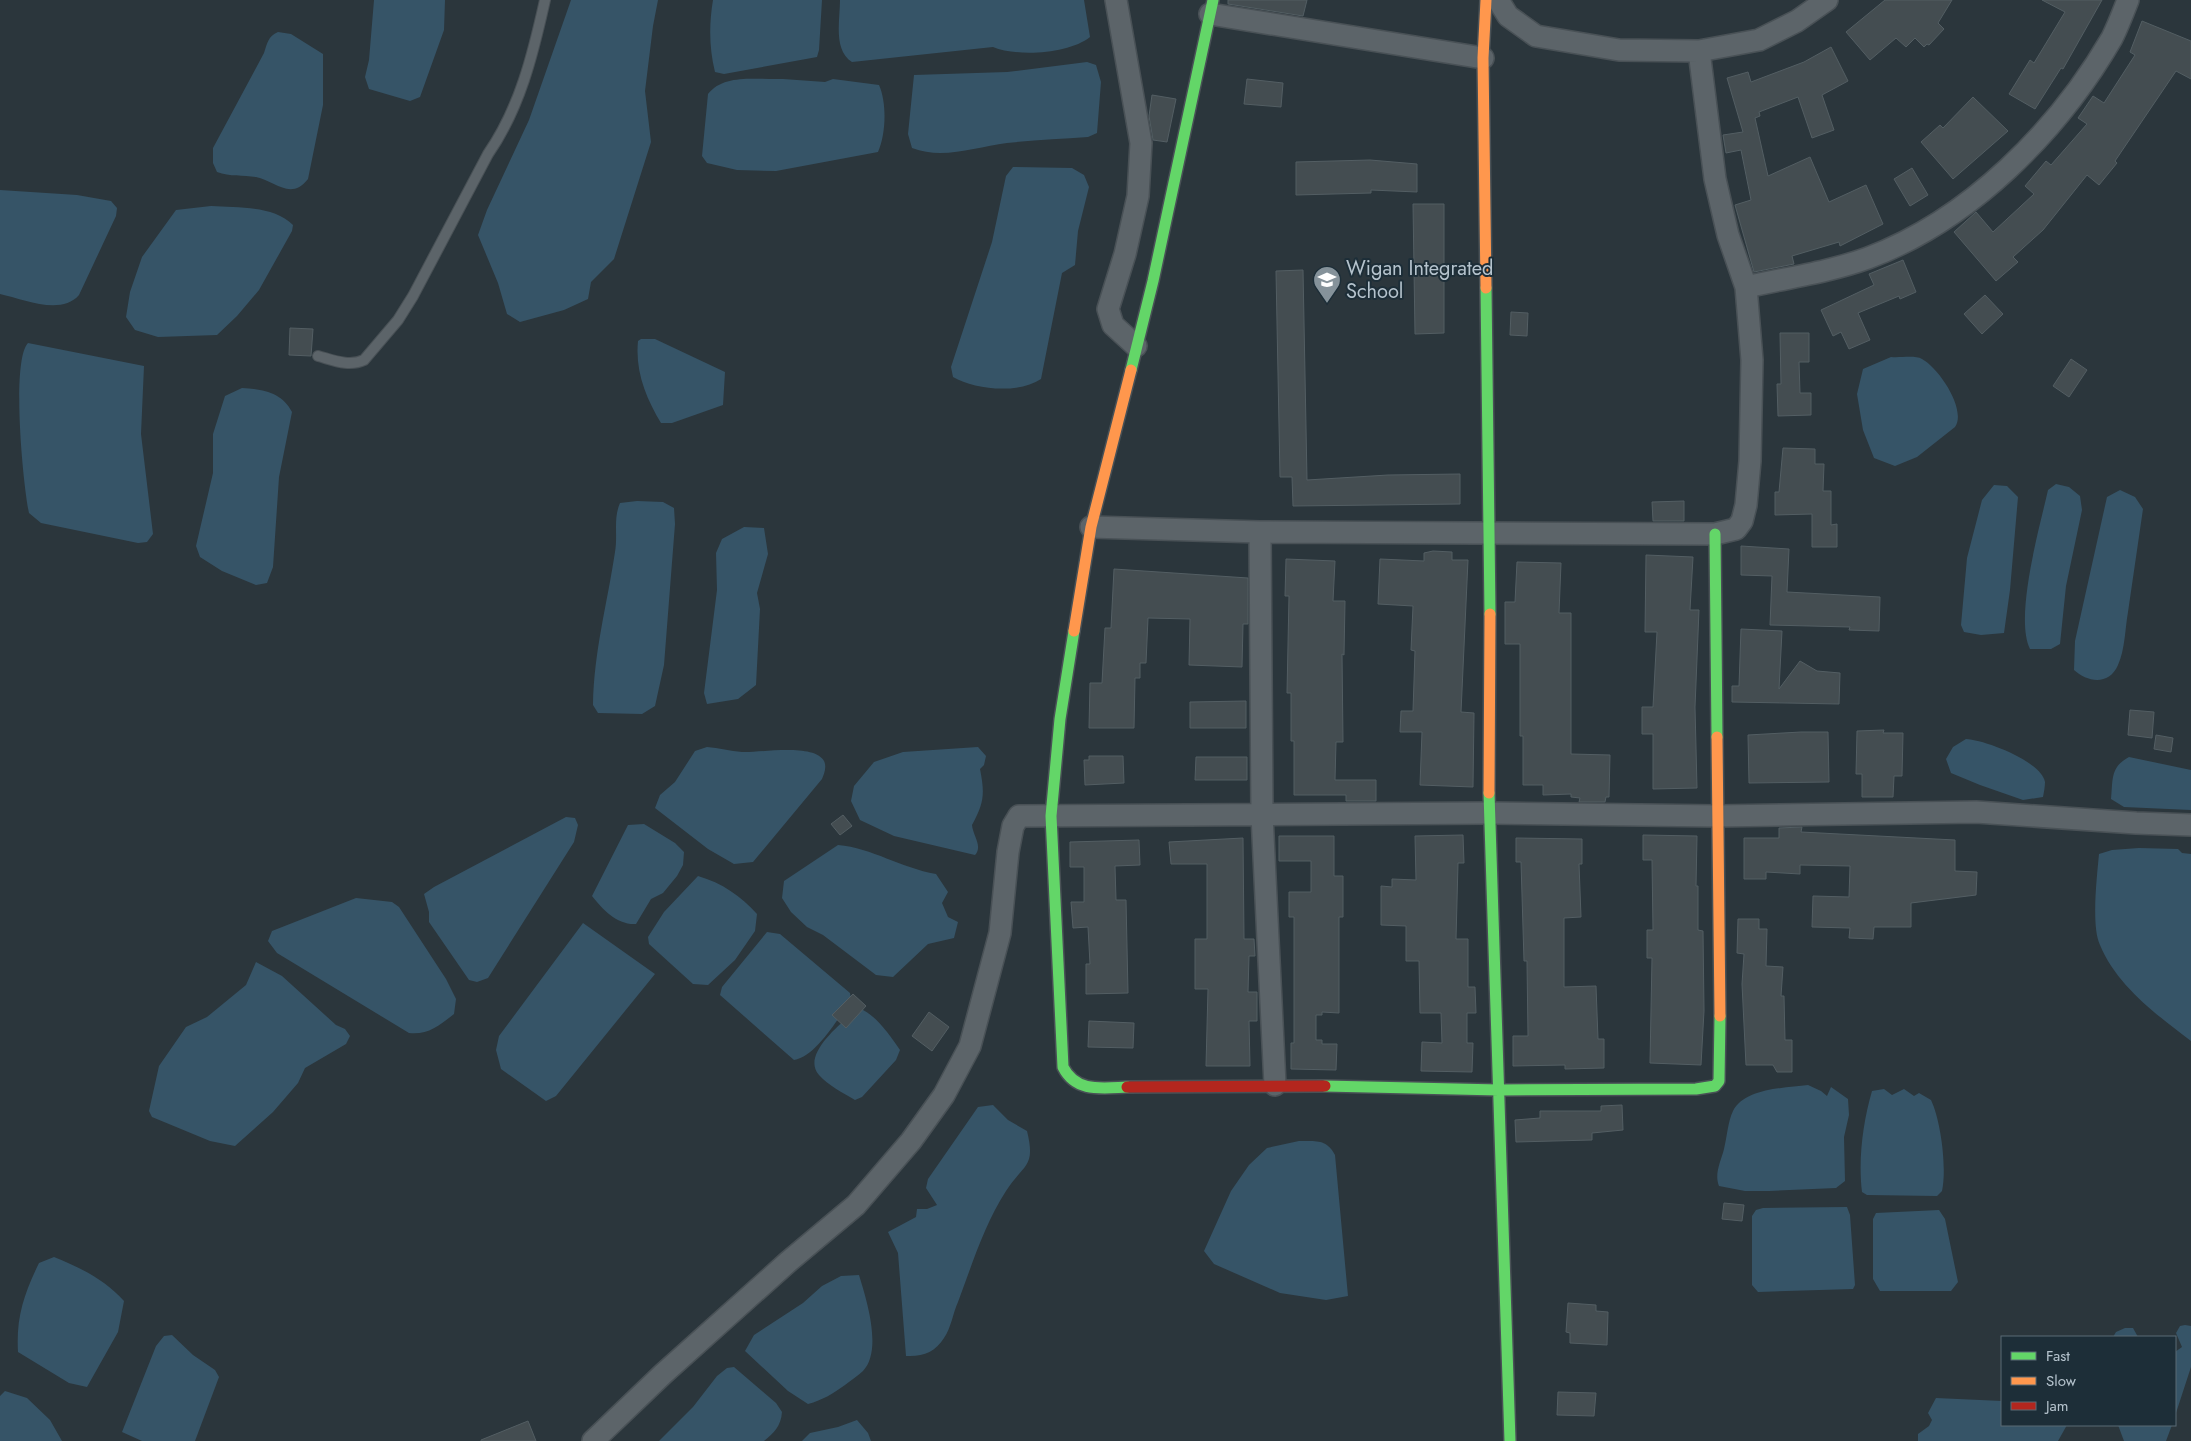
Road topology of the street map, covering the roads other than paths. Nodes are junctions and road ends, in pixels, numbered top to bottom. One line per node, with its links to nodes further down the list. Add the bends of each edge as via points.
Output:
1 (546, 0): 12 (lane, via 518,100 398,320 358,363)
2 (1116, 0): 11 (street, via 1140,143 1138,196 1126,254 1108,309 1113,325)
3 (1486, 0): 9 (street)
4 (1498, 0): 8 (street, via 1520,27 1545,39 1619,50)
5 (1827, 0): 8 (street, via 1797,21 1759,40)
6 (2128, 0): 10 (street, via 2112,37 2075,94 2034,144 1976,197 1922,232 1868,258)
7 (1211, 7): 9 (street); 11 (street, via 1153,281)
8 (1699, 51): 10 (street, via 1715,179 1728,235)
9 (1483, 58): 14 (street)
10 (1746, 287): 16 (street, via 1752,360 1746,505 1736,529)
11 (1136, 346): 13 (street)
12 (318, 356)
13 (1091, 527): 15 (street); 19 (street, via 1060,719)
14 (1490, 531): 15 (street); 16 (street); 17 (street)
15 (1260, 532): 18 (street)
16 (1715, 534): 20 (street)
17 (1489, 813): 18 (street); 20 (street); 23 (street)
18 (1262, 815): 19 (street); 22 (street)
19 (1051, 816): 22 (street, via 1064,1068 1068,1078 1087,1088); 24 (street, via 1019,816 1013,826 1000,933 970,1046 944,1095 911,1141 856,1205 663,1374)
20 (1718, 816): 21 (street, via 1976,812); 23 (street, via 1719,1081 1715,1086 1696,1089)
21 (2191, 825)
22 (1276, 1085): 23 (street)
23 (1499, 1090): 25 (street)
24 (593, 1441)
25 (1510, 1441)

